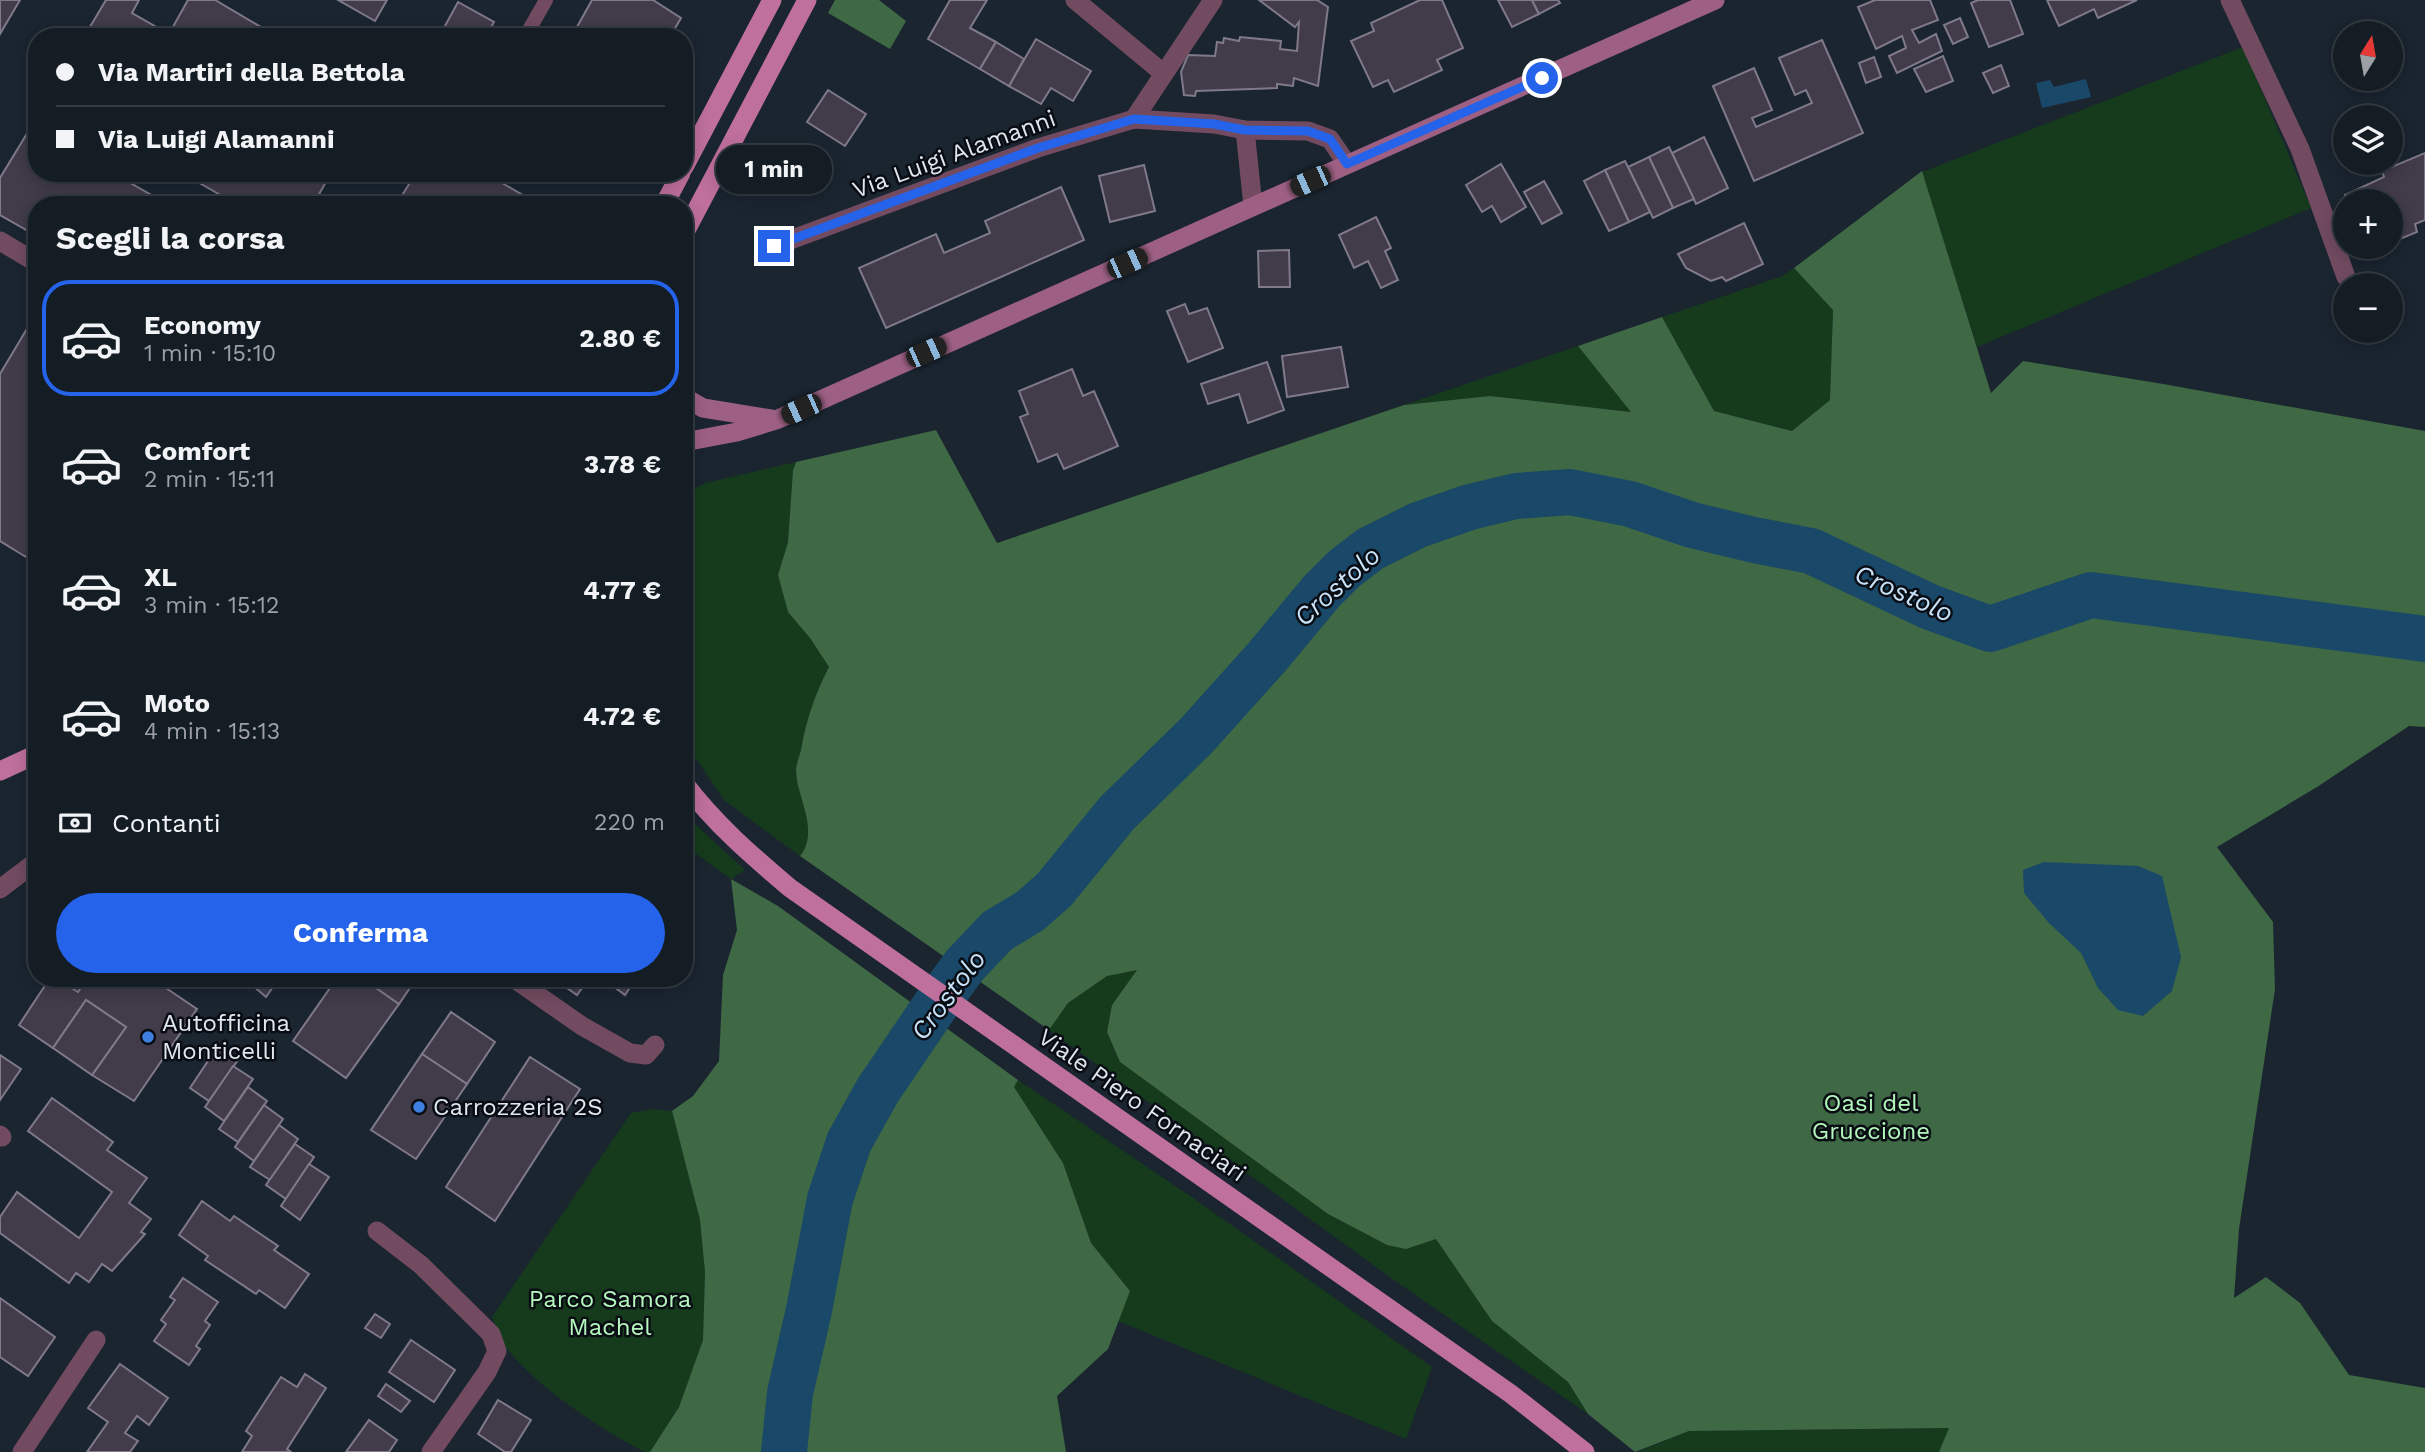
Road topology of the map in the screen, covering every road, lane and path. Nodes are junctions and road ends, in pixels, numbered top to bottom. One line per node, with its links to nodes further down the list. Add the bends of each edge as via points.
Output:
1 (546, 0): 8 (lane)
2 (772, 0): 12 (main road)
3 (807, 0): 15 (main road)
4 (1075, 0): 9 (street)
5 (1213, 0): 9 (street)
6 (1715, 0): 13 (main road)
7 (2230, 0): 19 (street, via 2300,149)
8 (530, 28)
9 (1163, 73): 10 (street)
10 (1134, 119): 11 (street, Via Luigi Alamanni); 17 (street, Via Luigi Alamanni, via 1038,148)
11 (1245, 130): 13 (street, Via Luigi Alamanni, via 1308,131 1330,139); 14 (street)
12 (693, 150)
13 (1347, 164): 14 (main road)
14 (1253, 206): 21 (main road)
15 (693, 217)
16 (0, 241): 18 (street)
17 (774, 246)
18 (28, 258)
19 (2345, 273)
20 (693, 402): 21 (main road, via 703,408)
21 (776, 420): 22 (main road)
22 (693, 440)
23 (28, 758): 24 (main road)
24 (0, 771)
25 (693, 795): 34 (main road, Viale Piero Fornaciari, via 740,847 790,888 1511,1394)
26 (28, 869): 27 (street)
27 (0, 890)
28 (526, 987): 29 (street, via 630,1053 646,1055)
29 (655, 1045)
30 (377, 1231): 33 (street, via 421,1265 491,1334 497,1351)
31 (96, 1340): 32 (street)
32 (22, 1452)
33 (431, 1452)
34 (1586, 1452)

